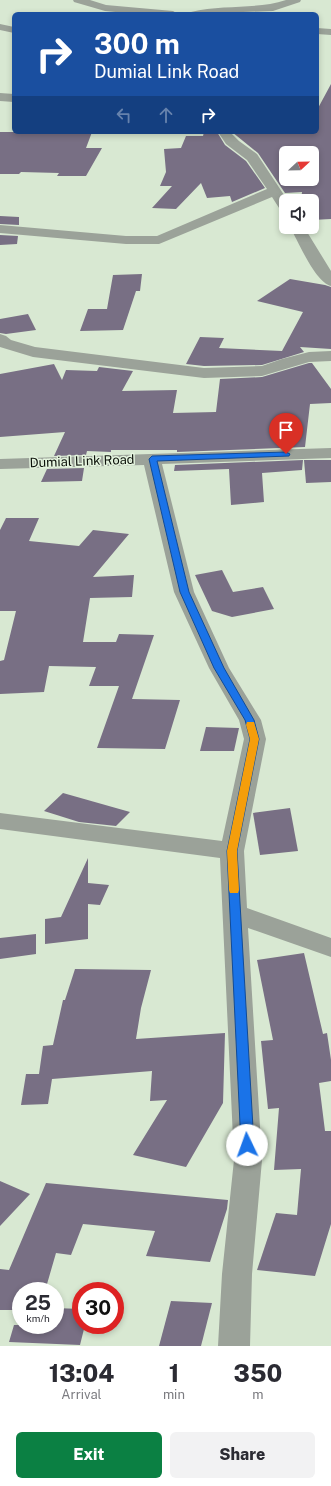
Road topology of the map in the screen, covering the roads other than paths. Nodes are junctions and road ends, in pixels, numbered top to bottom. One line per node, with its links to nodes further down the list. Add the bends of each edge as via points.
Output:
1 (78, 0): 3 (street, via 105,8)
2 (296, 0): 4 (street, via 273,8)
3 (150, 12)
4 (205, 12)
5 (0, 27): 6 (street)
6 (12, 30)
7 (319, 31): 8 (street)
8 (331, 32)
9 (0, 97): 10 (street)
10 (12, 98)
11 (226, 134): 12 (street, via 233,144 252,157)
12 (275, 191): 13 (street); 14 (street, via 159,240 126,240)
13 (279, 197)
14 (0, 229)
15 (302, 234): 16 (street)
16 (325, 266): 17 (street)
17 (331, 281)
18 (0, 339): 19 (street, via 33,352 204,374 262,371 308,357)
19 (331, 356)
20 (331, 453): 21 (street, Dumial Link Road)
21 (152, 459): 22 (street, Dumial Link Road); 24 (street, via 184,592 219,668 250,720 254,739)
22 (0, 464)
23 (0, 821): 24 (street)
24 (232, 851): 25 (street)
25 (235, 913): 26 (street); 27 (street, via 248,1160 237,1274)
26 (331, 948)
27 (234, 1346)

